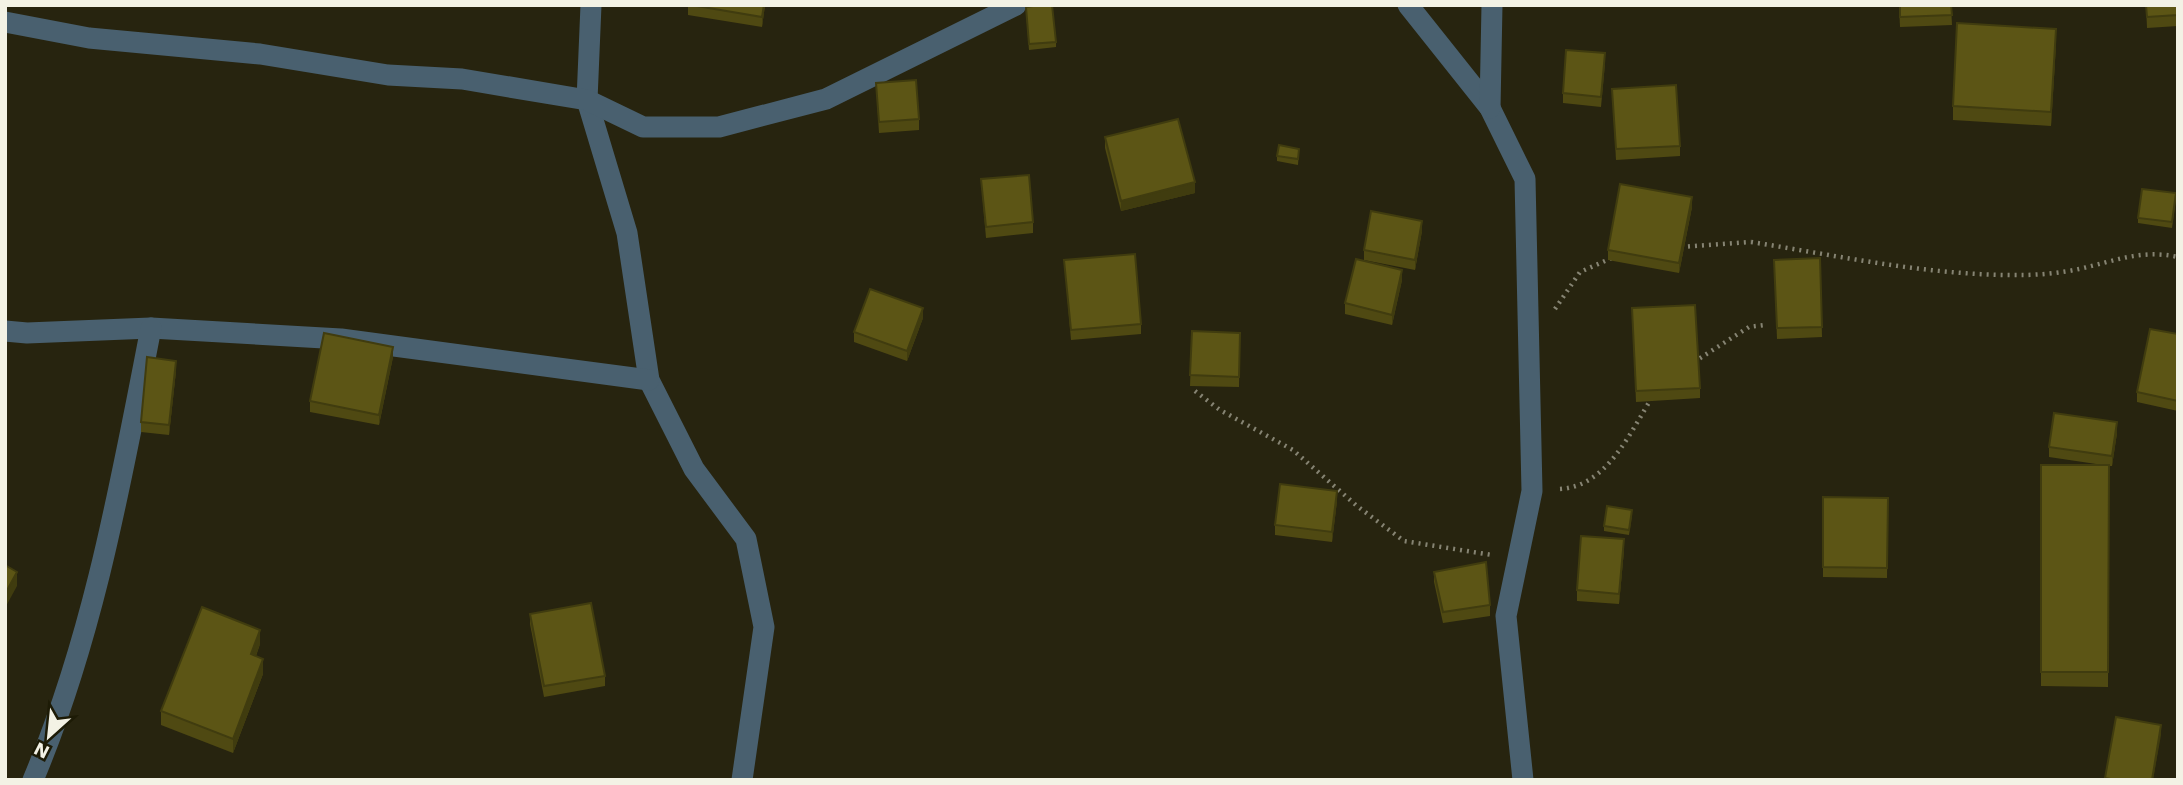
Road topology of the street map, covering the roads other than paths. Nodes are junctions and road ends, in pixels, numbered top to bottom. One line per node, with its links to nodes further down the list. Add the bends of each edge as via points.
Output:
1 (591, 5): 6 (street)
2 (1016, 5): 6 (street, via 826,99 719,127 643,127)
3 (1409, 5): 7 (street)
4 (1492, 5): 7 (street)
5 (5, 22): 6 (street, via 89,38 260,54 388,75 462,79)
6 (587, 100): 10 (street, via 627,233)
7 (1490, 108): 13 (street, via 1525,179 1532,491 1506,616)
8 (150, 328): 9 (street); 10 (street, via 341,339); 11 (street, via 107,549 58,720)
9 (5, 331)
10 (649, 380): 12 (street, via 694,469 746,539 764,627)
11 (33, 780)
12 (742, 780)
13 (1523, 780)

